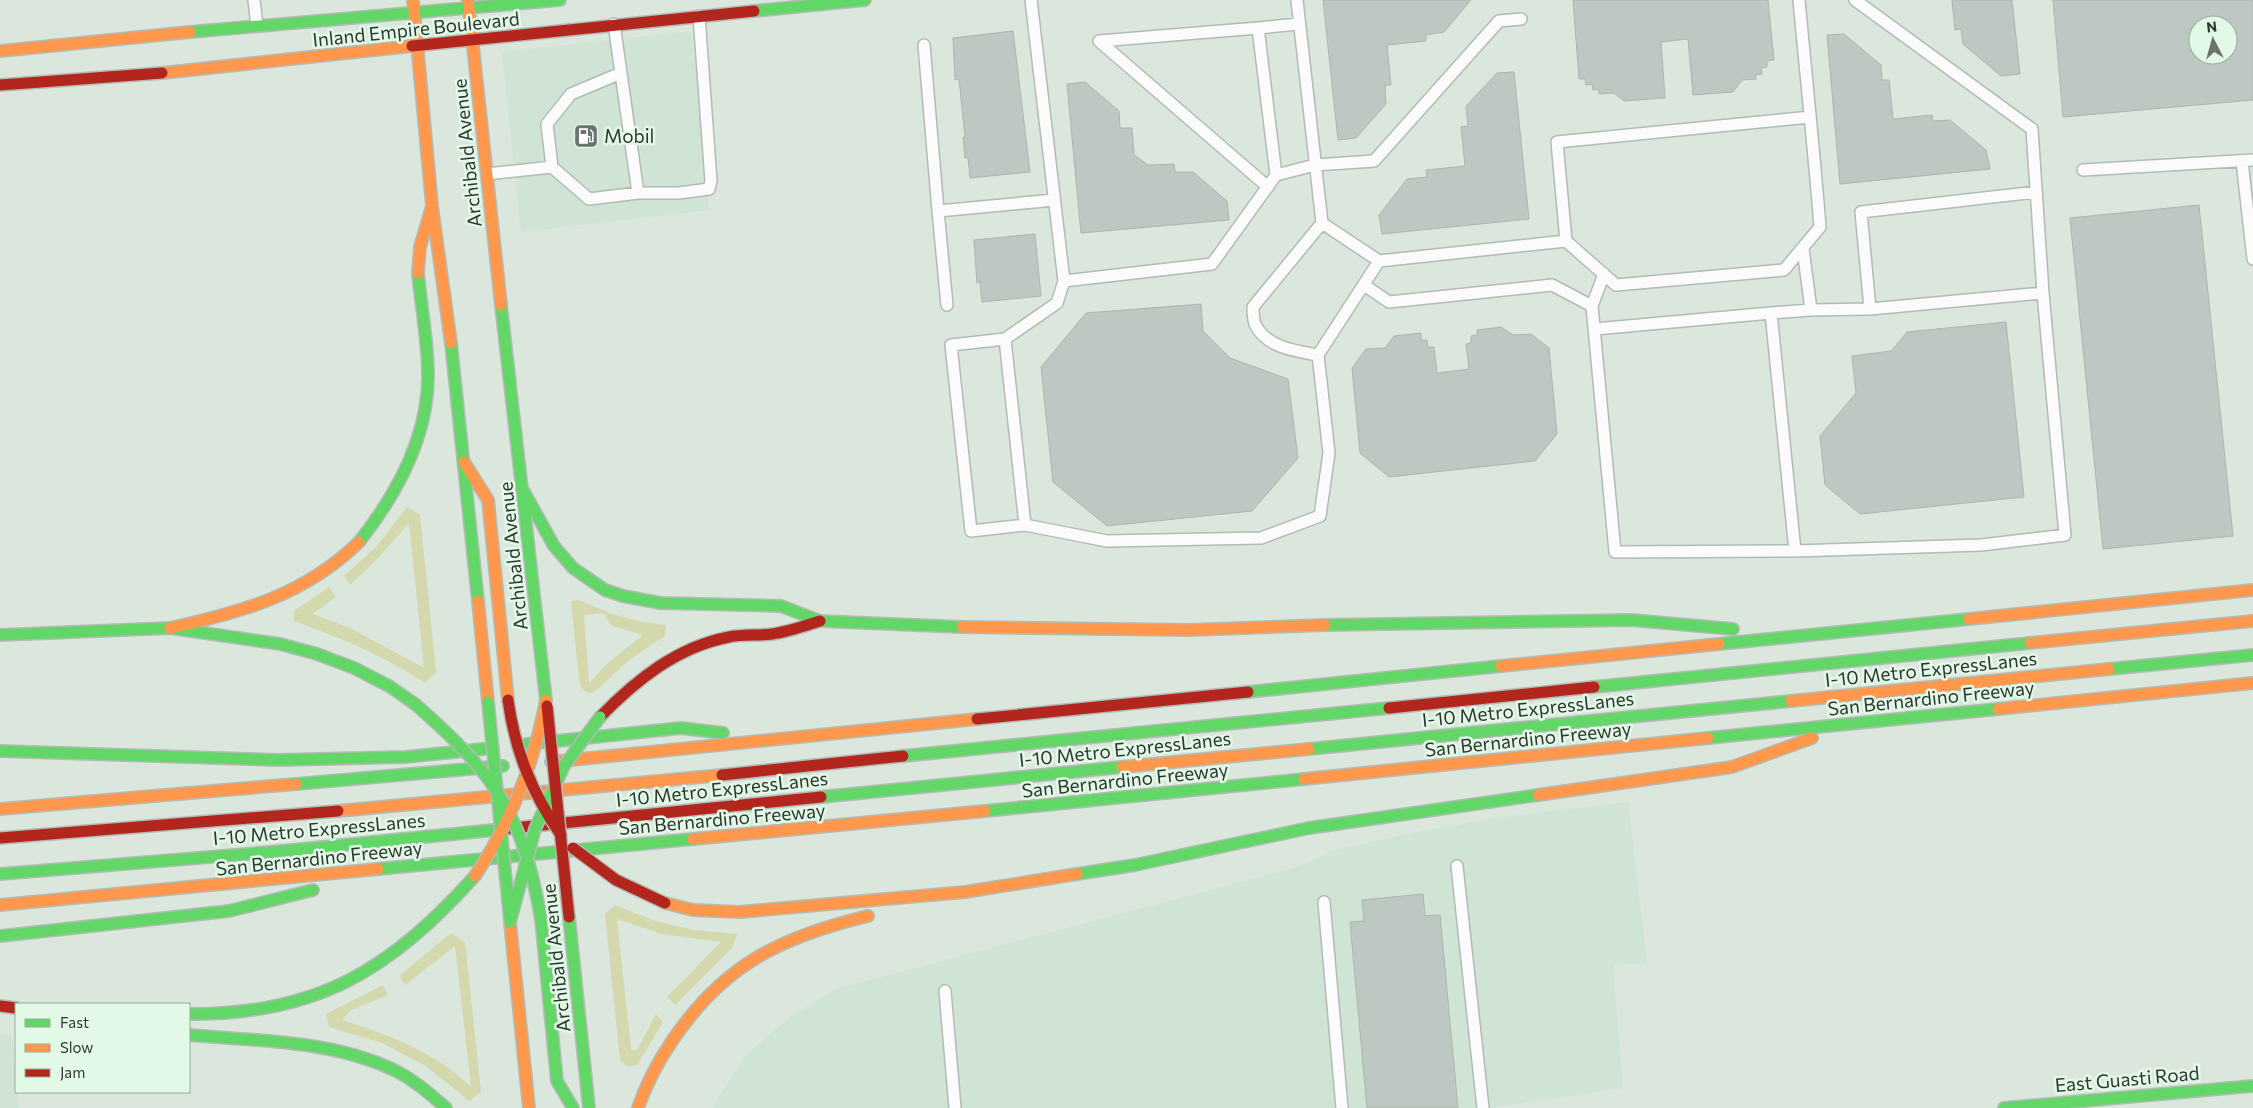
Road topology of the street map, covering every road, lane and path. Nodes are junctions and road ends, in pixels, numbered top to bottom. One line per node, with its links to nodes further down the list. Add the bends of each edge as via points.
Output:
1 (254, 0): 15 (lane)
2 (413, 0): 10 (main road, Archibald Avenue)
3 (560, 0): 9 (main road, Inland Empire Boulevard)
4 (865, 0): 11 (main road, Inland Empire Boulevard)
5 (1031, 0): 33 (lane)
6 (1297, 0): 14 (lane)
7 (1799, 0): 23 (lane)
8 (1856, 0): 32 (lane, via 2032,129)
9 (468, 4): 10 (main road, Inland Empire Boulevard); 17 (main road, Archibald Avenue)
10 (415, 12): 15 (main road, Inland Empire Boulevard); 19 (main road, Archibald Avenue)
11 (699, 16): 13 (main road, Inland Empire Boulevard); 31 (lane, via 711,181 708,189 680,193)
12 (1521, 19): 25 (lane, via 1499,21 1374,161)
13 (614, 24): 17 (main road, Inland Empire Boulevard); 21 (lane)
14 (1298, 24): 16 (lane); 25 (lane)
15 (257, 26): 20 (main road, Inland Empire Boulevard)
16 (1258, 28): 29 (lane); 30 (lane, via 1099,41)
17 (473, 39): 19 (main road, Inland Empire Boulevard); 28 (main road, Archibald Avenue)
18 (924, 45): 35 (lane)
19 (418, 46): 22 (main road, Inland Empire Boulevard, via 192,71); 34 (main road, Archibald Avenue)
20 (0, 51)
21 (621, 73): 26 (lane, via 571,94 547,124); 31 (lane)
22 (0, 85)
23 (1810, 117): 37 (lane, via 1557,142); 38 (lane, via 1820,227)
24 (2248, 160): 27 (lane); 39 (lane)
25 (1315, 166): 29 (lane); 36 (lane)
26 (552, 167): 28 (lane); 31 (lane, via 589,198)
27 (2083, 170)
28 (487, 174): 54 (main road, Archibald Avenue)
29 (1276, 175): 30 (lane)
30 (1268, 187): 42 (lane, via 1212,264)
31 (638, 192)
32 (2036, 192): 44 (lane); 47 (lane, via 1861,212)
33 (1054, 200): 35 (lane); 42 (lane)
34 (432, 206): 53 (main road, Archibald Avenue); 60 (main road, via 418,262 426,349 426,398 410,458 383,513 335,565 301,587 247,610)
35 (938, 211): 45 (lane)
36 (1322, 223): 40 (lane); 52 (lane, via 1253,307 1255,325 1269,342)
37 (1566, 241): 40 (lane); 41 (lane)
38 (1803, 249): 41 (lane, via 1784,270 1616,286); 48 (lane)
39 (2253, 259)
40 (1379, 261): 43 (lane)
41 (1604, 274): 46 (lane)
42 (1064, 281): 51 (lane, via 1057,302)
43 (1364, 285): 46 (lane, via 1389,302 1552,285); 52 (lane)
44 (2043, 293): 47 (lane); 56 (lane, via 2065,535 1981,545)
45 (947, 305)
46 (1592, 306): 50 (lane)
47 (1870, 309): 48 (lane)
48 (1811, 310): 49 (lane)
49 (1771, 313): 50 (lane); 56 (lane)
50 (1595, 329): 56 (lane, via 1615,552)
51 (1005, 339): 55 (lane); 55 (lane, via 951,345 970,531)
52 (1318, 355): 55 (lane, via 1328,453 1320,516 1261,538 1108,541)
53 (464, 462): 69 (main road, bridge, via 488,500 508,700); 71 (main road, Archibald Avenue, bridge)
54 (523, 490): 58 (main road, via 554,546 573,568 605,590 660,603 781,606); 65 (main road, Archibald Avenue)
55 (1025, 525)
56 (1795, 551)
57 (2253, 590): 62 (main road)
58 (820, 621): 62 (main road, via 1143,630 1631,620); 70 (main road, bridge, via 778,633 729,637 691,649 658,665 600,717 564,766)
59 (2253, 621): 77 (main road, I-10 Metro ExpressLanes, via 588,788 221,822)
60 (170, 628): 61 (main road); 71 (main road, bridge, via 280,644 354,668 415,704 467,752)
61 (0, 634)
62 (1799, 635): 67 (main road)
63 (2253, 655): 81 (main road, I-10 Metro ExpressLanes, via 283,851)
64 (2253, 683): 66 (main road, San Bernardino Freeway)
65 (546, 700): 69 (main road, bridge, via 541,735); 70 (main road, Archibald Avenue, bridge)
66 (1849, 724): 79 (main road, San Bernardino Freeway); 82 (main road, via 1732,767 1309,828 1135,865)
67 (782, 738): 68 (main road, via 681,728 405,757 342,760); 72 (main road, via 434,773)
68 (0, 752)
69 (526, 776): 73 (main road, bridge); 74 (main road, bridge)
70 (556, 784): 73 (main road, bridge); 75 (main road, Archibald Avenue, bridge)
71 (498, 790): 74 (main road, bridge); 76 (main road, Archibald Avenue, bridge)
72 (0, 809)
73 (544, 809): 75 (main road, bridge); 78 (main road, bridge)
74 (511, 817): 76 (main road, bridge); 78 (main road, bridge)
75 (561, 835): 82 (main road, bridge, via 616,880 665,903 693,910 740,912); 98 (main road, Archibald Avenue, bridge)
76 (502, 836): 87 (main road, Archibald Avenue, bridge); 92 (main road, bridge, via 475,876 445,908 373,968 323,992 289,1002 250,1010)
77 (0, 838)
78 (526, 855): 87 (main road, bridge); 97 (main road, bridge, via 534,878 541,919 558,1082)
79 (409, 866): 84 (main road, San Bernardino Freeway); 88 (main road, via 229,911)
80 (1457, 866): 102 (lane)
81 (0, 874)
82 (965, 892): 85 (main road)
83 (1324, 902): 101 (lane)
84 (0, 905)
85 (915, 908)
86 (882, 913): 99 (main road, via 834,923 778,943 726,977 676,1033 653,1072)
87 (510, 922): 96 (main road, Archibald Avenue)
88 (0, 936)
89 (945, 991): 100 (lane)
90 (0, 1006): 91 (main road)
91 (15, 1008)
92 (190, 1014)
93 (190, 1035): 95 (main road, via 349,1053 394,1070 417,1083)
94 (2253, 1086): 103 (main road, East Guasti Road)
95 (446, 1108)
96 (529, 1108)
97 (573, 1108)
98 (589, 1108)
99 (638, 1108)
100 (955, 1108)
101 (1342, 1108)
102 (1483, 1108)
103 (2004, 1108)

